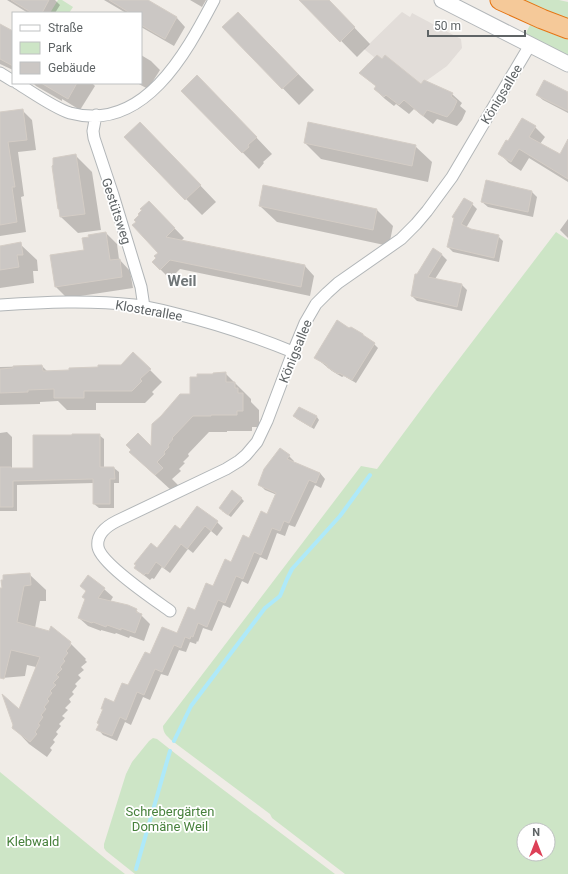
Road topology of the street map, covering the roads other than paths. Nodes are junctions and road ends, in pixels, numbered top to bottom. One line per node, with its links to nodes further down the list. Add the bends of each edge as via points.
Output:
1 (214, 0): 10 (street, via 184,53 158,85 145,97 116,113)
2 (442, 0): 5 (street)
3 (500, 0): 4 (highway)
4 (568, 29)
5 (530, 45): 6 (street); 13 (street, Königsallee, via 436,200 401,239 321,298 308,316)
6 (568, 64)
7 (0, 73): 8 (street)
8 (12, 80)
9 (19, 84): 10 (street, via 64,110)
10 (96, 115): 12 (street, Gestütsweg, via 94,138 139,280)
11 (0, 305): 12 (street, Klosterallee, via 100,302)
12 (144, 307): 13 (street, Klosterallee, via 206,321)
13 (293, 352): 14 (street, Königsallee, via 267,421 257,442 246,455 226,468 117,521 101,533 98,547 103,557 126,579)
14 (170, 611)

